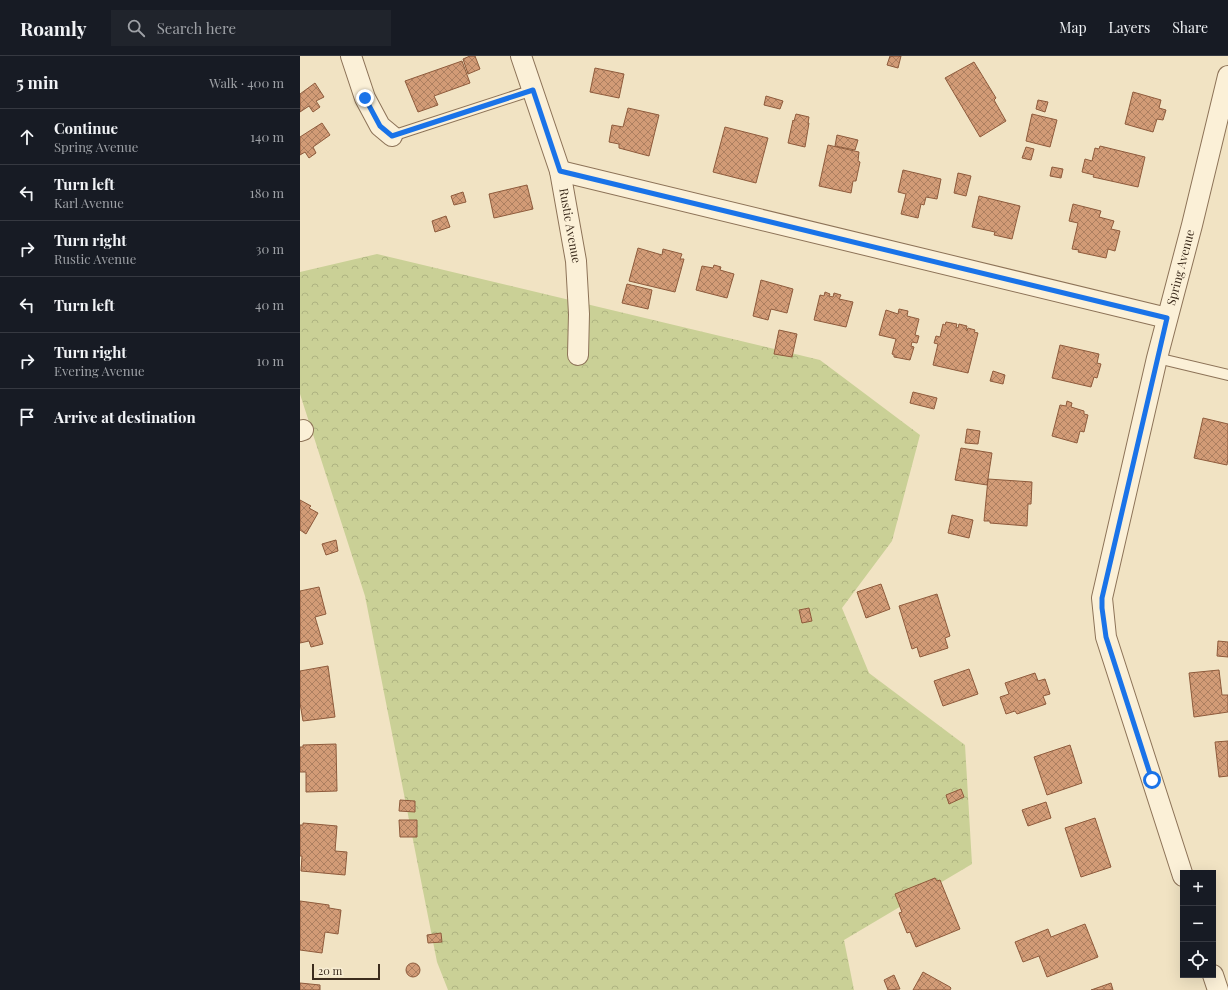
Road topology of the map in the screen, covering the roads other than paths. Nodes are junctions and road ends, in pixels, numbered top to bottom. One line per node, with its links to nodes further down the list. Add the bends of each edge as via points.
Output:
1 (351, 56): 5 (street, via 365,98 380,126)
2 (521, 56): 4 (street, Rustic Avenue)
3 (1228, 76): 7 (street, Spring Avenue)
4 (533, 90): 5 (lane); 6 (street, Rustic Avenue)
5 (392, 136)
6 (560, 171): 7 (street); 8 (street, Rustic Avenue, via 576,261)
7 (1167, 318): 9 (street, Spring Avenue)
8 (578, 355)
9 (1157, 358): 10 (lane); 11 (street, Spring Avenue, via 1107,572 1102,608 1108,644)
10 (1228, 375)
11 (1181, 870)
12 (1214, 978): 13 (street)
13 (1218, 990)

